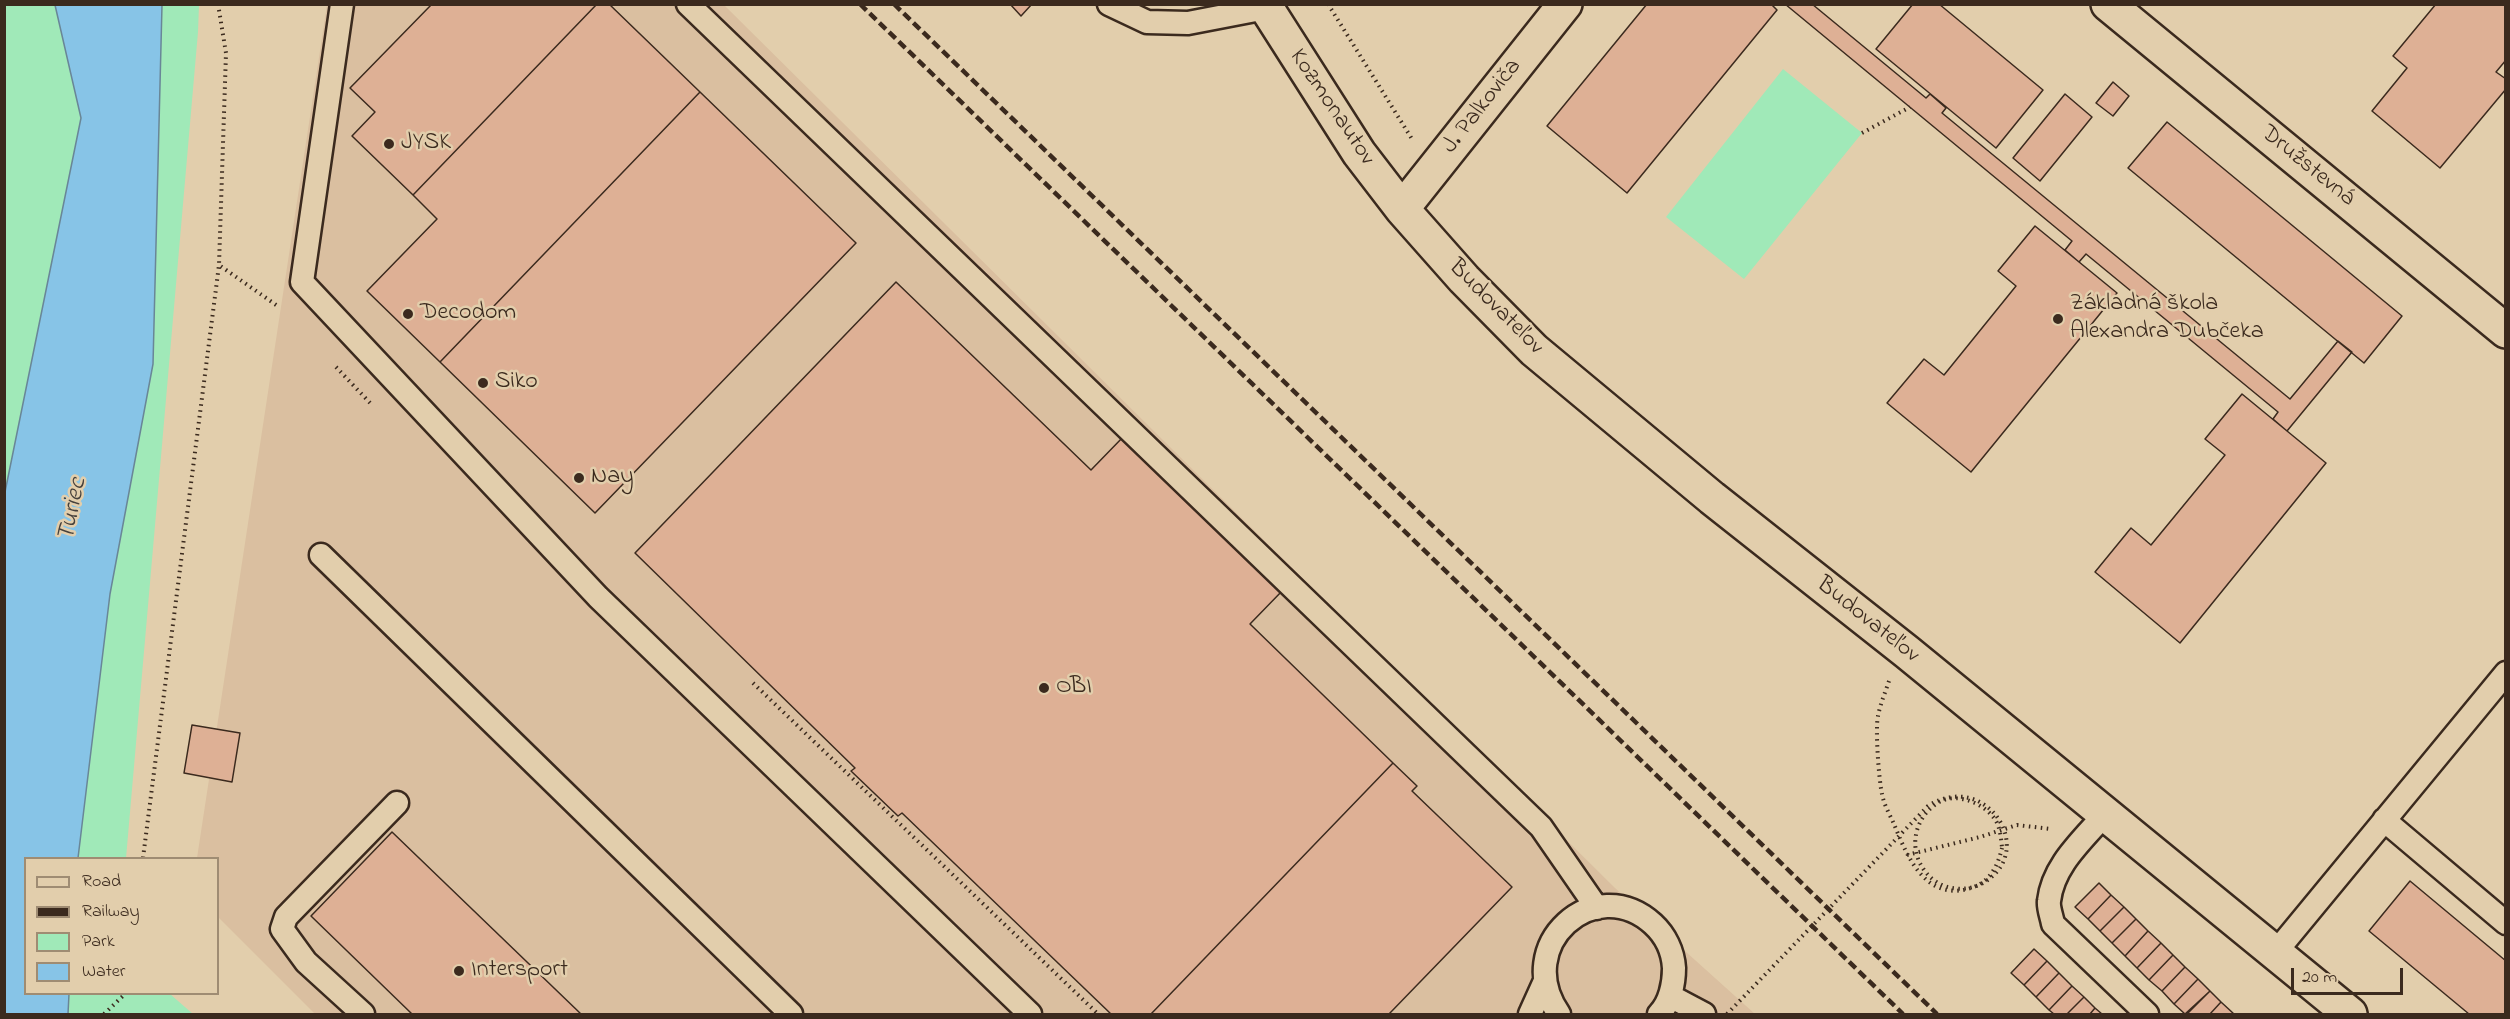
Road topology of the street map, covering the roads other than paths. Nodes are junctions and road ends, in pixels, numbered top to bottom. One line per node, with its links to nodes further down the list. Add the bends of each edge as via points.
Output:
1 (342, 4): 21 (lane, via 302,282 598,597)
2 (688, 4): 14 (lane, via 1541,827)
3 (1109, 4): 6 (lane, via 1147,22 1188,23)
4 (1565, 4): 7 (street, J. Palkoviča)
5 (2108, 4): 8 (street, Družstevná)
6 (1266, 6): 7 (street, Kozmonautov, via 1353,144)
7 (1401, 209): 12 (street, Budovateľov, via 1534,350)
8 (2505, 331)
9 (321, 555): 20 (lane)
10 (2505, 673): 13 (lane)
11 (397, 804): 19 (lane, via 286,917 282,929 306,962)
12 (2105, 814): 16 (street, Budovateľov); 25 (lane, via 2066,858 2048,903 2053,924)
13 (2384, 820): 15 (lane); 16 (lane)
14 (1597, 908): 17 (lane, via 1573,918 1555,935 1547,950); 18 (lane, via 1631,910 1659,930 1674,962 1674,980)
15 (2505, 923)
16 (2275, 952): 26 (street, Budovateľov)
17 (1544, 983): 22 (lane); 23 (lane)
18 (1664, 1005): 24 (lane)
19 (363, 1014)
20 (791, 1014)
21 (1030, 1014)
22 (1530, 1014)
23 (1559, 1014)
24 (1704, 1014)
25 (2147, 1014)
26 (2350, 1014)

